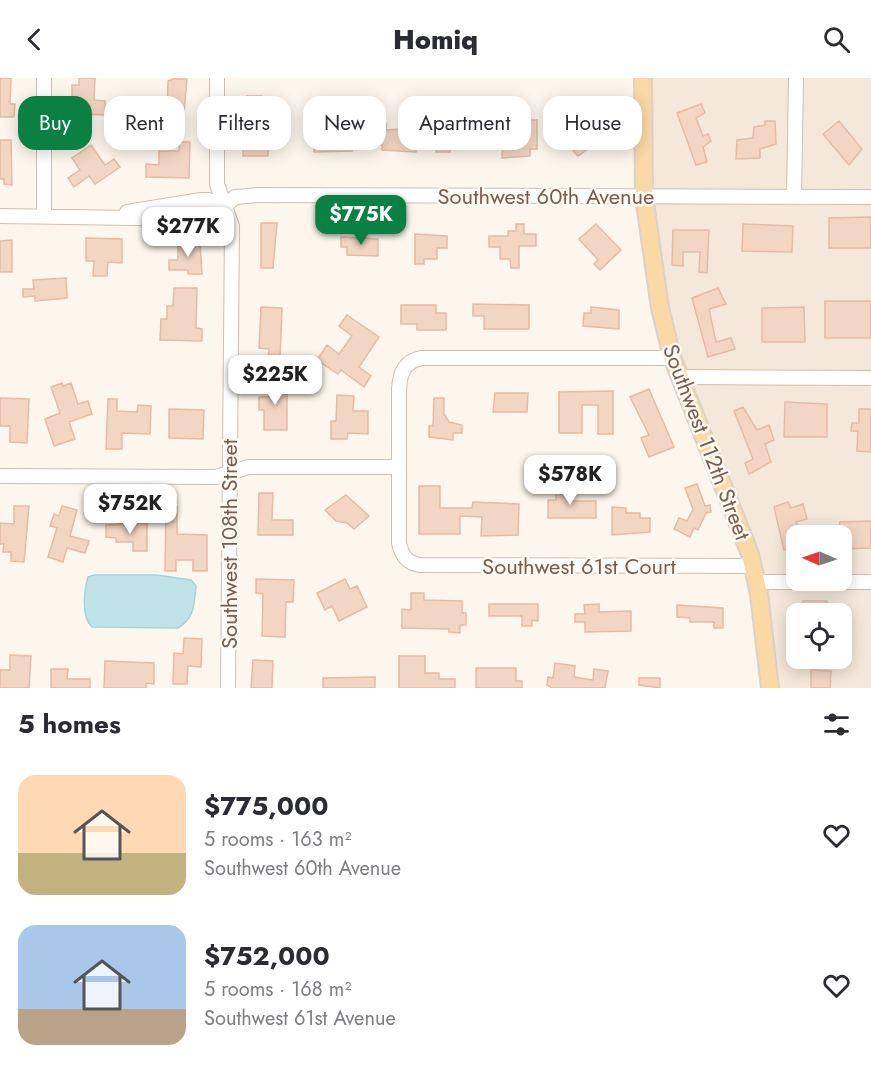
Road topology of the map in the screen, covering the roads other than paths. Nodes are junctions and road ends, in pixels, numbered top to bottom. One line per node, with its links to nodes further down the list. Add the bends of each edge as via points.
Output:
1 (45, 78): 10 (street)
2 (217, 78): 8 (street, Southwest 108th Street, via 217,184)
3 (643, 78): 5 (main road, Southwest 112th Street)
4 (795, 78): 6 (street)
5 (644, 196): 6 (street, Southwest 60th Avenue); 8 (street, Southwest 60th Avenue, via 258,195 235,197); 11 (main road, Southwest 112th Street, via 656,288)
6 (794, 197): 7 (street, Southwest 60th Avenue)
7 (871, 197)
8 (225, 206): 10 (street, Southwest 60th Avenue, via 216,215 202,219); 15 (street, Southwest 108th Street, via 232,226)
9 (0, 216): 10 (street, Southwest 60th Avenue)
10 (44, 216)
11 (672, 358): 12 (main road, Southwest 112th Street); 14 (street, via 422,358 407,364 400,380)
12 (680, 377): 13 (street); 17 (main road, Southwest 112th Street, via 733,507)
13 (871, 378)
14 (399, 466): 15 (street, via 248,467); 17 (street, Southwest 61st Court, via 399,543 407,560 425,565)
15 (230, 472): 16 (street, via 216,477); 19 (street, Southwest 108th Street)
16 (0, 476)
17 (755, 574): 18 (street, Southwest 61st Court); 20 (main road, Southwest 112th Street)
18 (871, 582)
19 (228, 688)
20 (770, 688)

